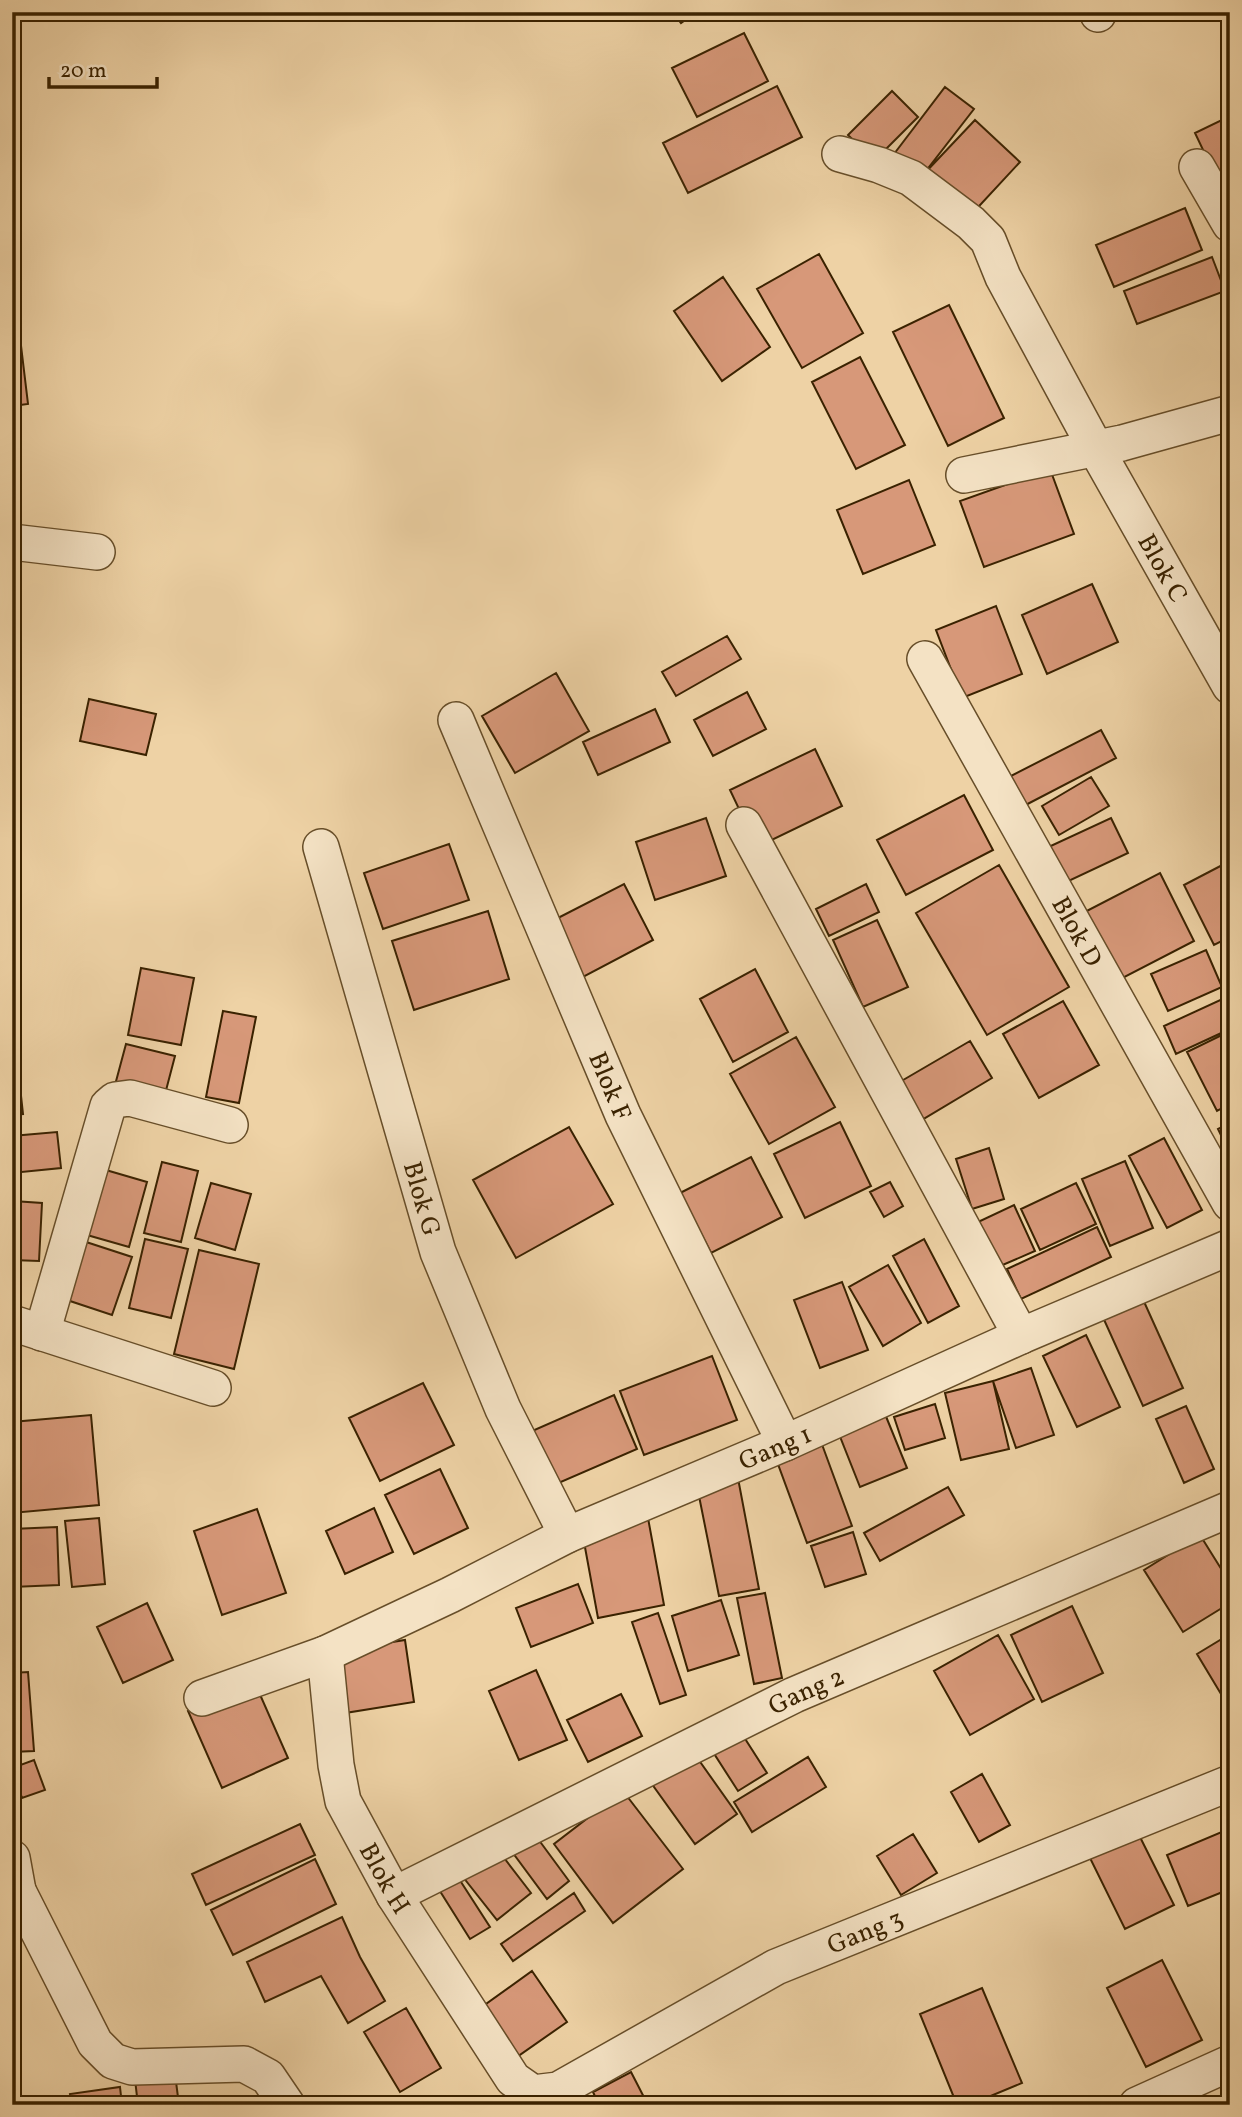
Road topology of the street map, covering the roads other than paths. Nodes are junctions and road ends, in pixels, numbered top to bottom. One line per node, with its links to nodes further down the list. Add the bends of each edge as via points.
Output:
1 (840, 154): 5 (street, Blok C, via 911,178 988,240 1003,278)
2 (1197, 167): 3 (street)
3 (1230, 224)
4 (1230, 413): 5 (street)
5 (1096, 449): 6 (street); 10 (street, Blok C)
6 (964, 475)
7 (12, 542): 8 (street)
8 (97, 552)
9 (925, 659): 15 (street, Blok D)
10 (1230, 687)
11 (456, 720): 20 (street, Blok F, via 623,1115)
12 (744, 825): 18 (street)
13 (321, 847): 22 (street, Blok G, via 438,1252 503,1409)
14 (230, 1125): 17 (street, via 130,1098 108,1105)
15 (1230, 1203)
16 (1230, 1247): 18 (street, Gang 1)
17 (27, 1328): 19 (street)
18 (1021, 1336): 20 (street, Gang 1)
19 (213, 1388)
20 (785, 1443): 22 (street, Gang 1)
21 (1230, 1509): 27 (street, Gang 2, via 794,1695)
22 (567, 1535): 23 (street, Gang 1)
23 (325, 1654): 24 (street, Gang 1); 27 (street, Blok H, via 343,1801)
24 (202, 1698)
25 (1230, 1783): 29 (street, Gang 3, via 776,1968 558,2090 533,2093)
26 (14, 1881): 30 (street, via 95,2043 113,2061 132,2067 244,2064 268,2077)
27 (394, 1895): 29 (street, Blok H)
28 (1230, 2063): 31 (street)
29 (513, 2079)
30 (287, 2105)
31 (1137, 2105)

